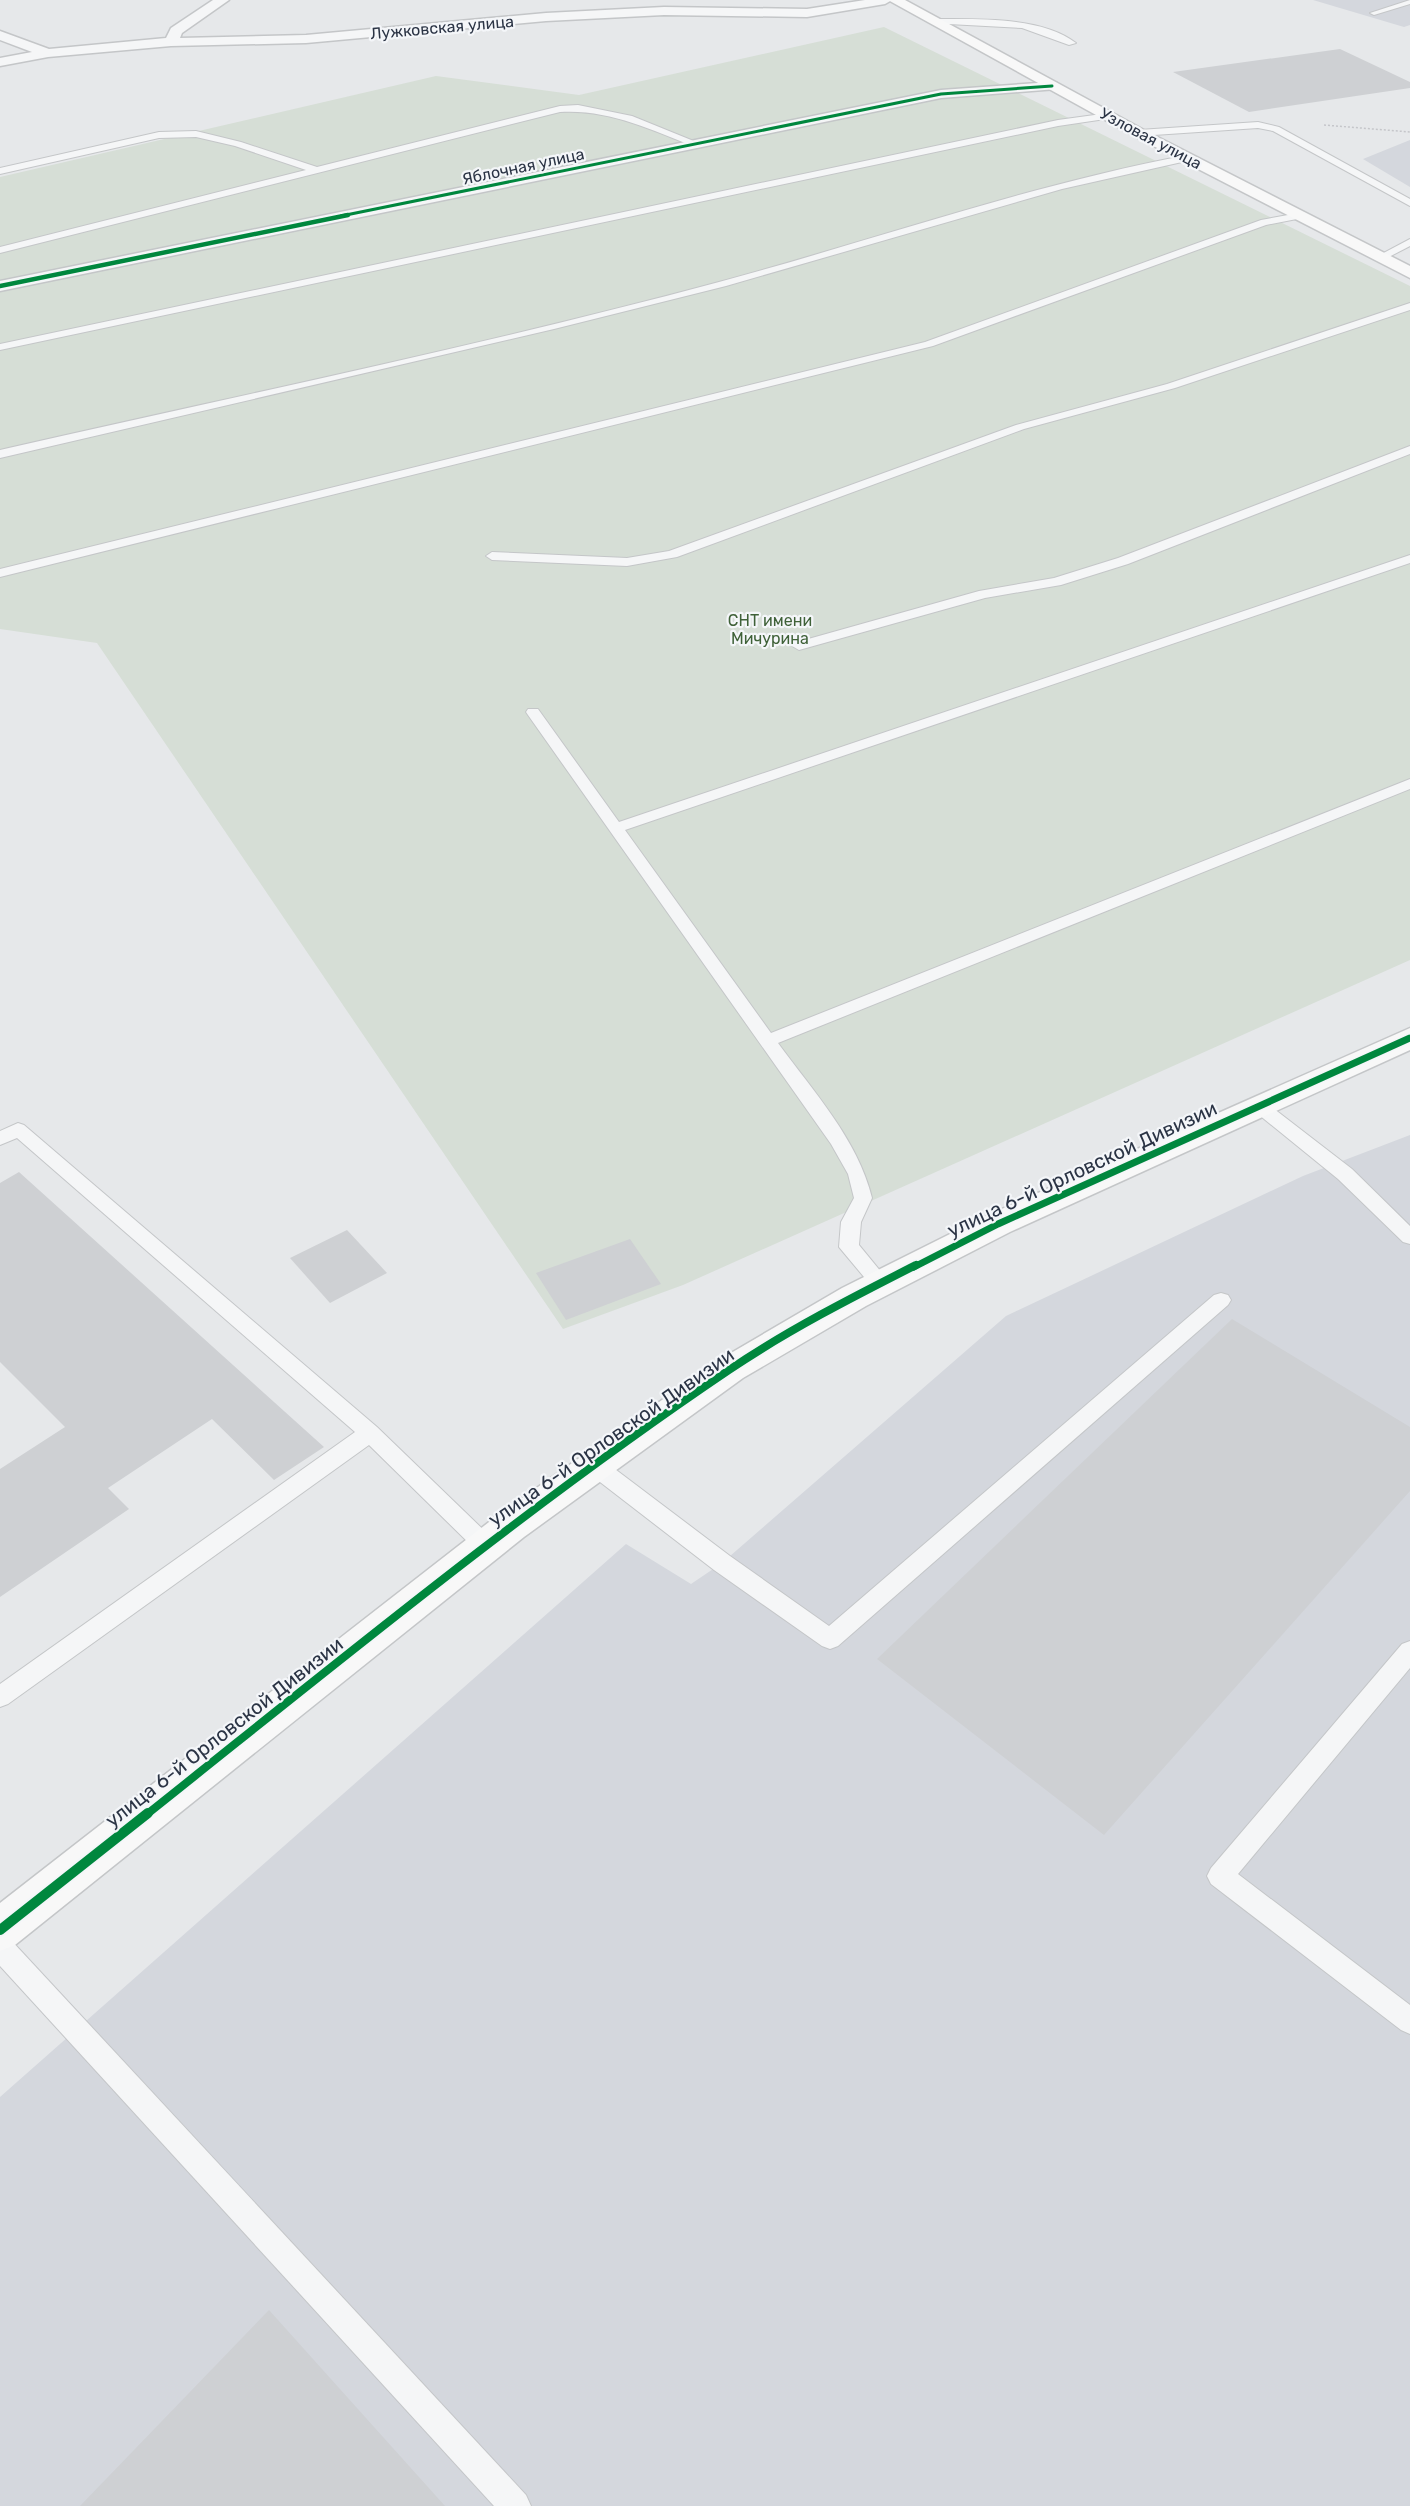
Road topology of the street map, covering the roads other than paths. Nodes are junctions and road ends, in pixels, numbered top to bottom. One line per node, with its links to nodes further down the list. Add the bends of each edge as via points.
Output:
1 (222, 0): 8 (street, via 176,31)
2 (885, 0): 8 (street, Лужковская улица, via 807,13 664,11 546,17 306,39)
3 (895, 0): 6 (street, Узловая улица)
4 (1410, 2): 5 (lane)
5 (1374, 13)
6 (933, 21): 9 (lane, via 1028,26); 12 (street, Узловая улица)
7 (0, 35): 10 (street)
8 (171, 42): 10 (street, Лужковская улица)
9 (1072, 43)
10 (48, 53): 11 (street, Лужковская улица)
11 (0, 62)
12 (1052, 86): 13 (street, Узловая улица); 15 (street, Яблочная улица, via 941,94)
13 (1109, 116): 14 (street, Узловая улица); 27 (lane, via 1046,125)
14 (1139, 133): 16 (street, Узловая улица); 19 (lane, via 1258,125 1276,129)
15 (696, 144): 17 (lane, via 602,109 582,106); 25 (street, Яблочная улица)
16 (1188, 158): 20 (street, Узловая улица); 29 (lane, via 1059,187 722,284 573,321)
17 (315, 170): 18 (lane, via 238,144 187,134 159,135); 22 (lane)
18 (0, 171)
19 (1410, 203)
20 (1299, 216): 23 (street, Узловая улица); 32 (lane, via 1264,222 929,344)
21 (1410, 242): 23 (lane)
22 (0, 250)
23 (1381, 257): 24 (street, Узловая улица)
24 (1410, 273)
25 (0, 286)
26 (1410, 306): 30 (lane, via 1171,386 1020,427 672,554 627,562)
27 (0, 347)
28 (1410, 450): 33 (lane, via 1124,561 1056,582 984,594)
29 (0, 453)
30 (492, 556)
31 (1410, 559): 36 (lane)
32 (0, 573)
33 (799, 646)
34 (533, 712): 36 (lane)
35 (1410, 784): 38 (lane)
36 (615, 828): 38 (lane)
37 (1410, 1038): 39 (street, улица 6-й Орловской Дивизии)
38 (767, 1041): 42 (lane, via 858,1174 863,1198 851,1222 849,1246)
39 (1258, 1106): 41 (lane, via 1345,1174); 42 (street, улица 6-й Орловской Дивизии, via 998,1224)
40 (0, 1139): 44 (lane, via 18,1129)
41 (1410, 1237)
42 (881, 1284): 45 (street, улица 6-й Орловской Дивизии, via 732,1369)
43 (1221, 1300): 45 (lane, via 830,1639)
44 (370, 1433): 46 (lane); 48 (lane)
45 (595, 1466): 46 (street, улица 6-й Орловской Дивизии)
46 (486, 1546): 49 (street, улица 6-й Орловской Дивизии)
47 (1410, 1651): 51 (lane, via 1220,1876)
48 (0, 1697)
49 (0, 1930)
50 (0, 1947): 52 (lane)
51 (1410, 2021)
52 (515, 2506)

